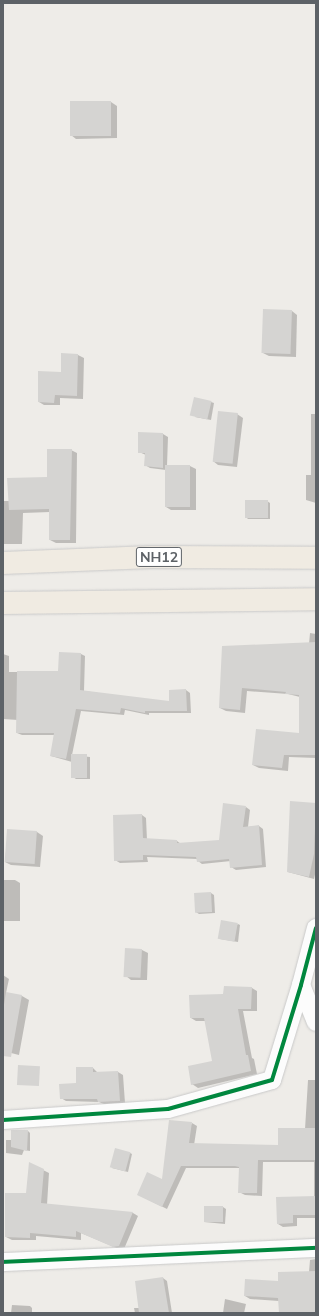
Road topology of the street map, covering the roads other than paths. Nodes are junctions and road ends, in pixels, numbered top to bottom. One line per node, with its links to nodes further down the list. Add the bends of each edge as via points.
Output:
1 (316, 558): 2 (highway, NH12, via 151,557)
2 (3, 563)
3 (316, 599): 4 (highway)
4 (3, 603)
5 (316, 928): 6 (street)
6 (301, 985): 7 (street); 8 (street, via 272,1080 168,1109)
7 (316, 1022)
8 (3, 1120)
9 (316, 1248): 10 (street)
10 (3, 1262)

